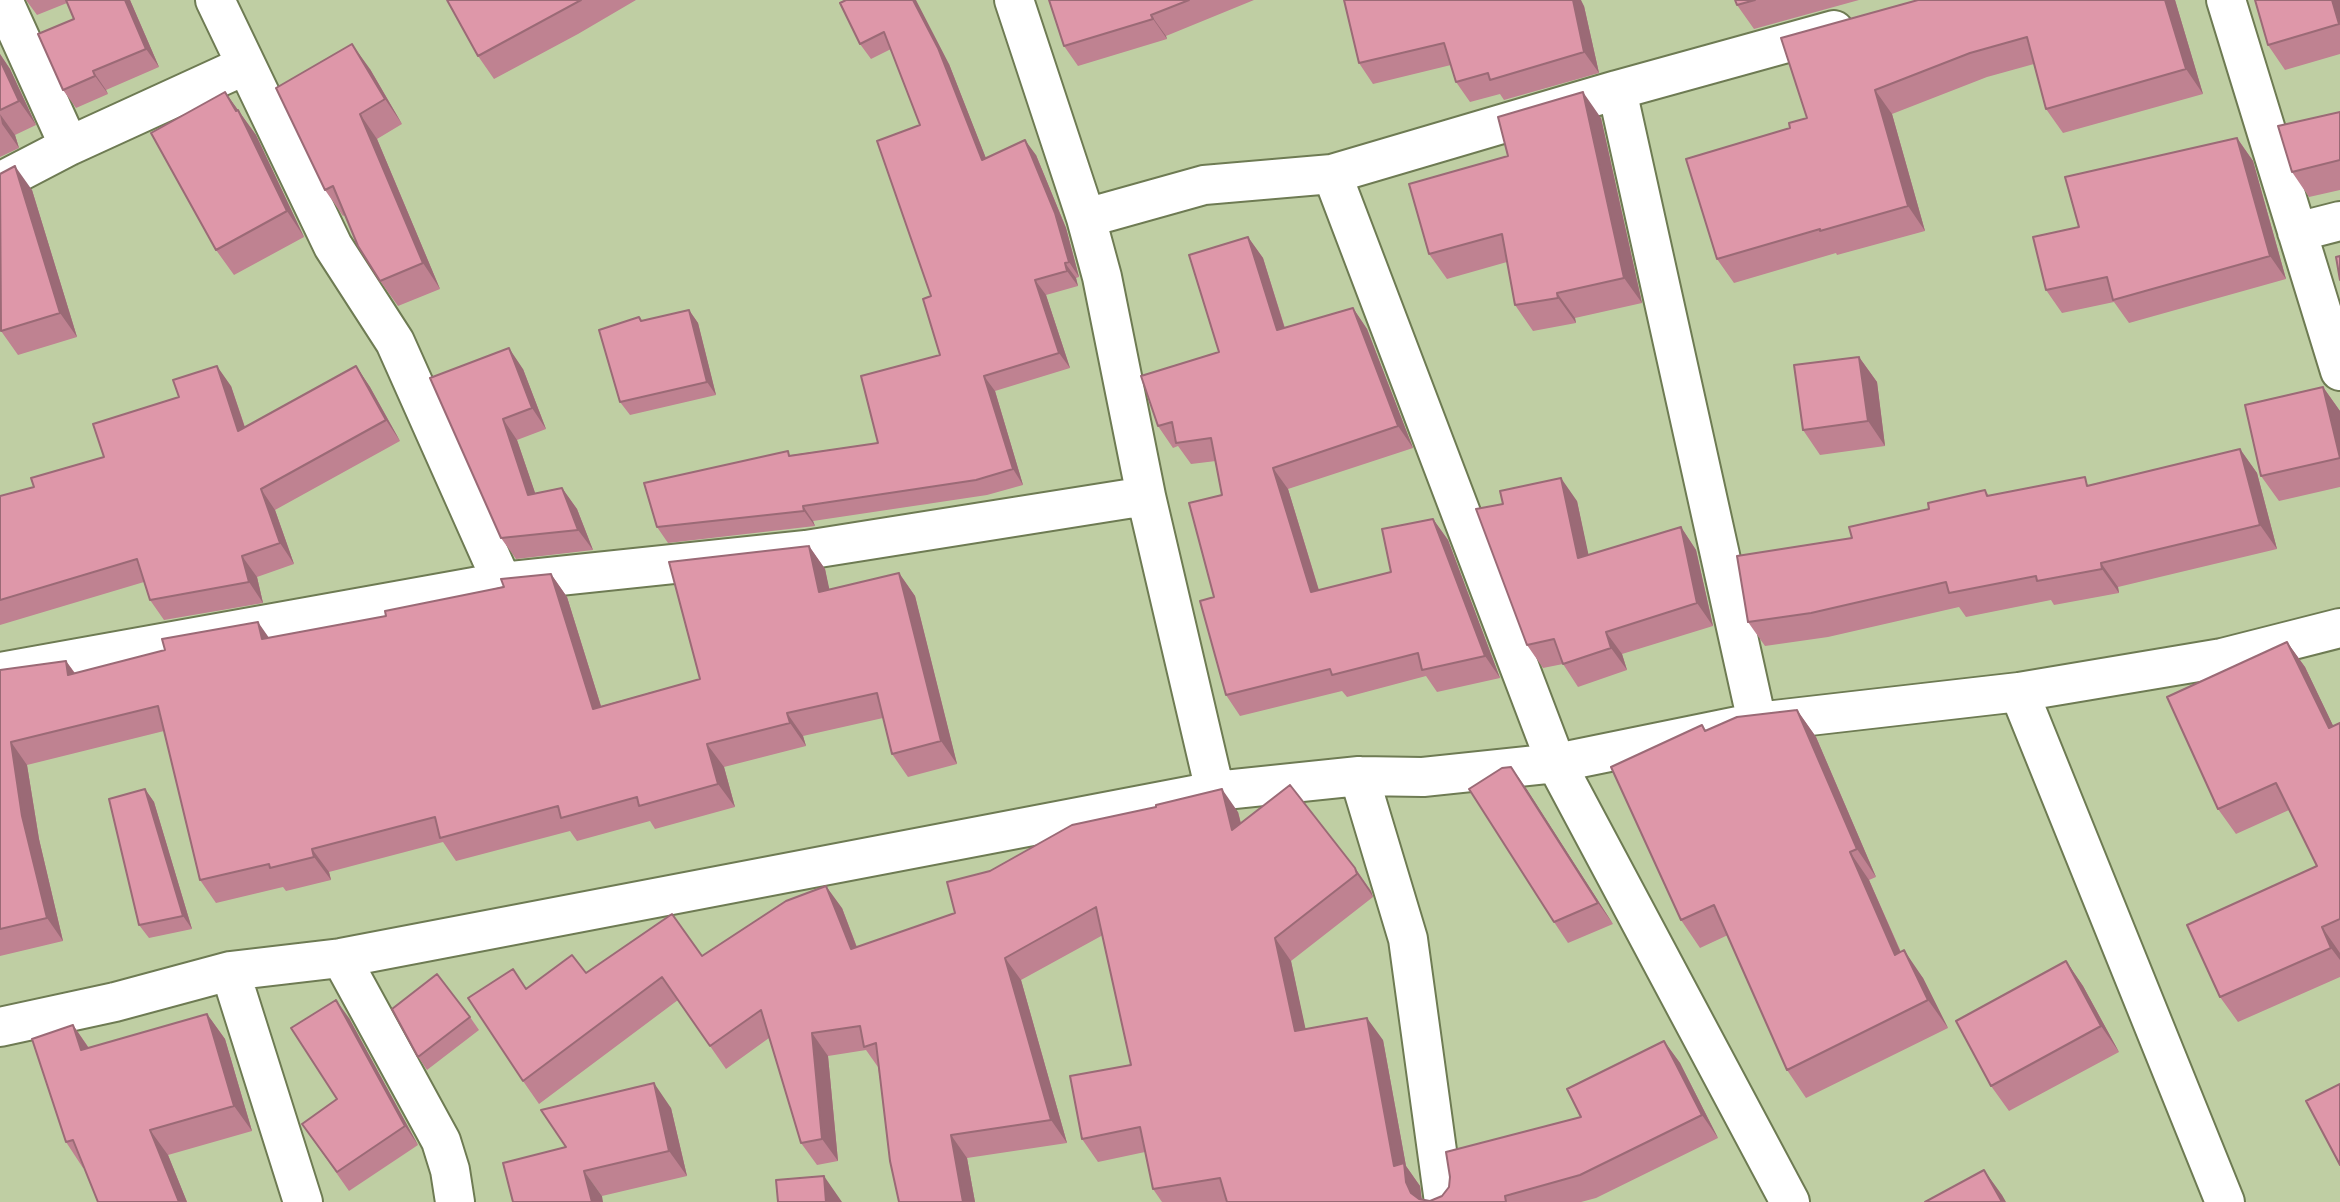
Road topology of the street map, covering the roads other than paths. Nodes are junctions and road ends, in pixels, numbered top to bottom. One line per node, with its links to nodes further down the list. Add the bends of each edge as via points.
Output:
1 (3, 0): 8 (street)
2 (215, 0): 6 (street)
3 (1014, 0): 11 (street)
4 (2226, 0): 13 (street)
5 (1863, 22): 7 (street)
6 (246, 65): 8 (street); 16 (street, via 333,246 396,342)
7 (1617, 90): 9 (street); 20 (street)
8 (69, 146): 10 (street)
9 (1332, 174): 11 (street, via 1204,185); 21 (street)
10 (0, 182)
11 (1086, 218): 15 (street)
12 (2340, 221): 13 (street)
13 (2297, 232): 14 (street)
14 (2340, 371)
15 (1146, 496): 16 (street, via 806,550); 23 (street)
16 (502, 582): 18 (street)
17 (2340, 628): 19 (street, via 2222,658)
18 (0, 672)
19 (2019, 692): 20 (street); 31 (street)
20 (1757, 722): 21 (street)
21 (1556, 763): 22 (street, via 1423,777); 30 (street)
22 (1359, 776): 23 (street); 29 (street, via 1408,939)
23 (1215, 791): 24 (street)
24 (341, 958): 25 (street); 28 (street, via 441,1141)
25 (230, 971): 26 (street); 27 (street)
26 (0, 1027)
27 (303, 1202)
28 (456, 1202)
29 (1444, 1202)
30 (1790, 1202)
31 (2225, 1202)

